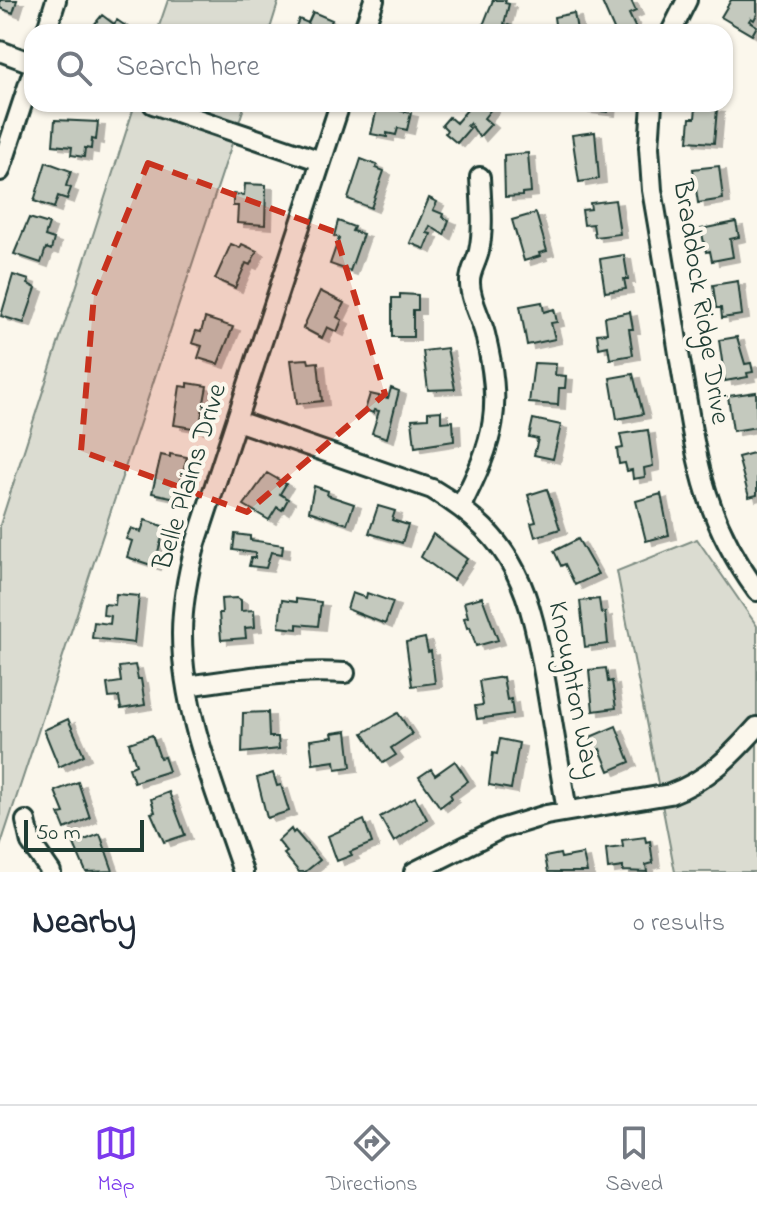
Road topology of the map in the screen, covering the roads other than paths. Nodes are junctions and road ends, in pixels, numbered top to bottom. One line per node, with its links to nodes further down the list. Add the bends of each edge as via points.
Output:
1 (56, 0): 4 (street)
2 (374, 0): 5 (street)
3 (687, 0): 6 (street)
4 (48, 24)
5 (366, 24)
6 (675, 24)
7 (0, 51): 8 (street)
8 (24, 60)
9 (24, 98): 14 (street)
10 (177, 112): 13 (street)
11 (337, 112): 13 (street, Belle Plains Drive)
12 (651, 112): 18 (street, Braddock Ridge Drive, via 652,190 698,464 722,536)
13 (321, 161): 16 (street, Belle Plains Drive)
14 (0, 171)
15 (480, 177): 17 (street, via 479,251 470,281 492,362 495,407 483,462)
16 (237, 421): 17 (street, Knoughton Way, via 417,482); 20 (street, Belle Plains Drive, via 186,582 181,636)
17 (461, 506): 22 (street, Knoughton Way, via 498,543 530,602)
18 (757, 591)
19 (345, 673): 20 (street, via 270,673)
20 (187, 686): 25 (street, Belle Plains Drive)
21 (757, 727): 22 (street, via 716,770 685,788)
22 (567, 811): 26 (street, via 500,829)
23 (26, 821): 24 (street, via 31,843)
24 (51, 872)
25 (243, 872)
26 (414, 872)

